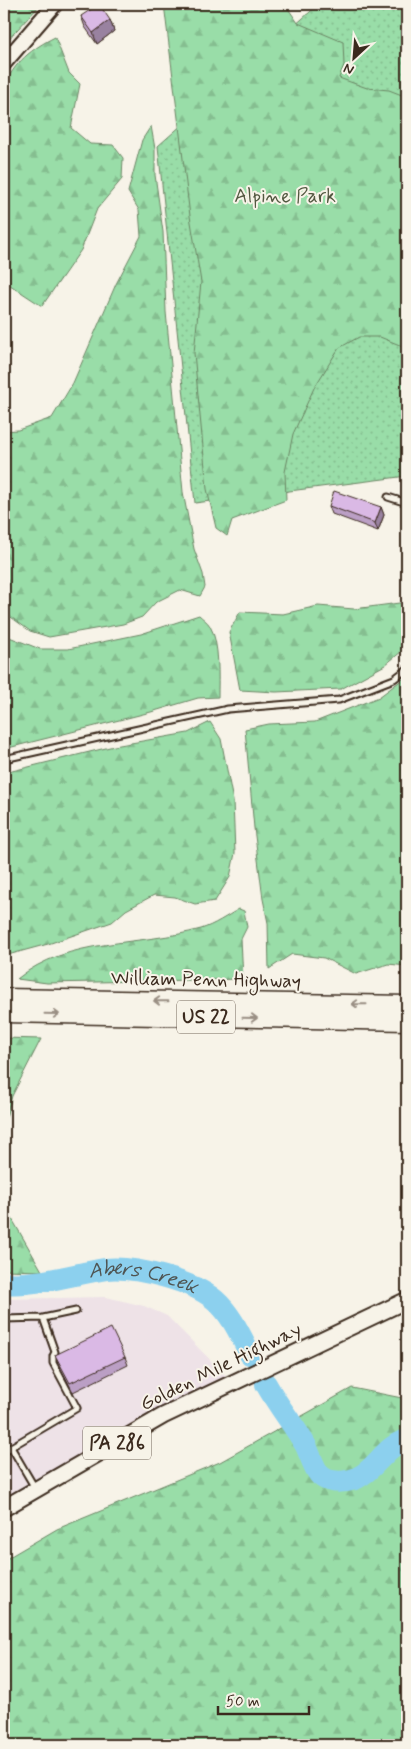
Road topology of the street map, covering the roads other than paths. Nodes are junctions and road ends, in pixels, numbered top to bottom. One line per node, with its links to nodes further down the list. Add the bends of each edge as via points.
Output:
1 (55, 4): 2 (street)
2 (4, 63)
3 (388, 497): 4 (lane)
4 (407, 504)
5 (407, 669): 6 (lane, via 394,679 339,700 228,709)
6 (4, 759)
7 (4, 998): 8 (highway, William Penn Highway / US 22, one-way to 7)
8 (407, 1005)
9 (4, 1013): 10 (highway, William Penn Highway / US 22, one-way to 10)
10 (407, 1021)
11 (407, 1300): 16 (main road, Golden Mile Highway / PA 286, via 164,1416)
12 (76, 1311): 14 (lane)
13 (4, 1318): 14 (lane)
14 (43, 1318): 15 (lane, via 55,1352 53,1363 77,1408)
15 (6, 1449): 16 (lane)
16 (36, 1488): 17 (main road, Golden Mile Highway / PA 286)
17 (4, 1508)

